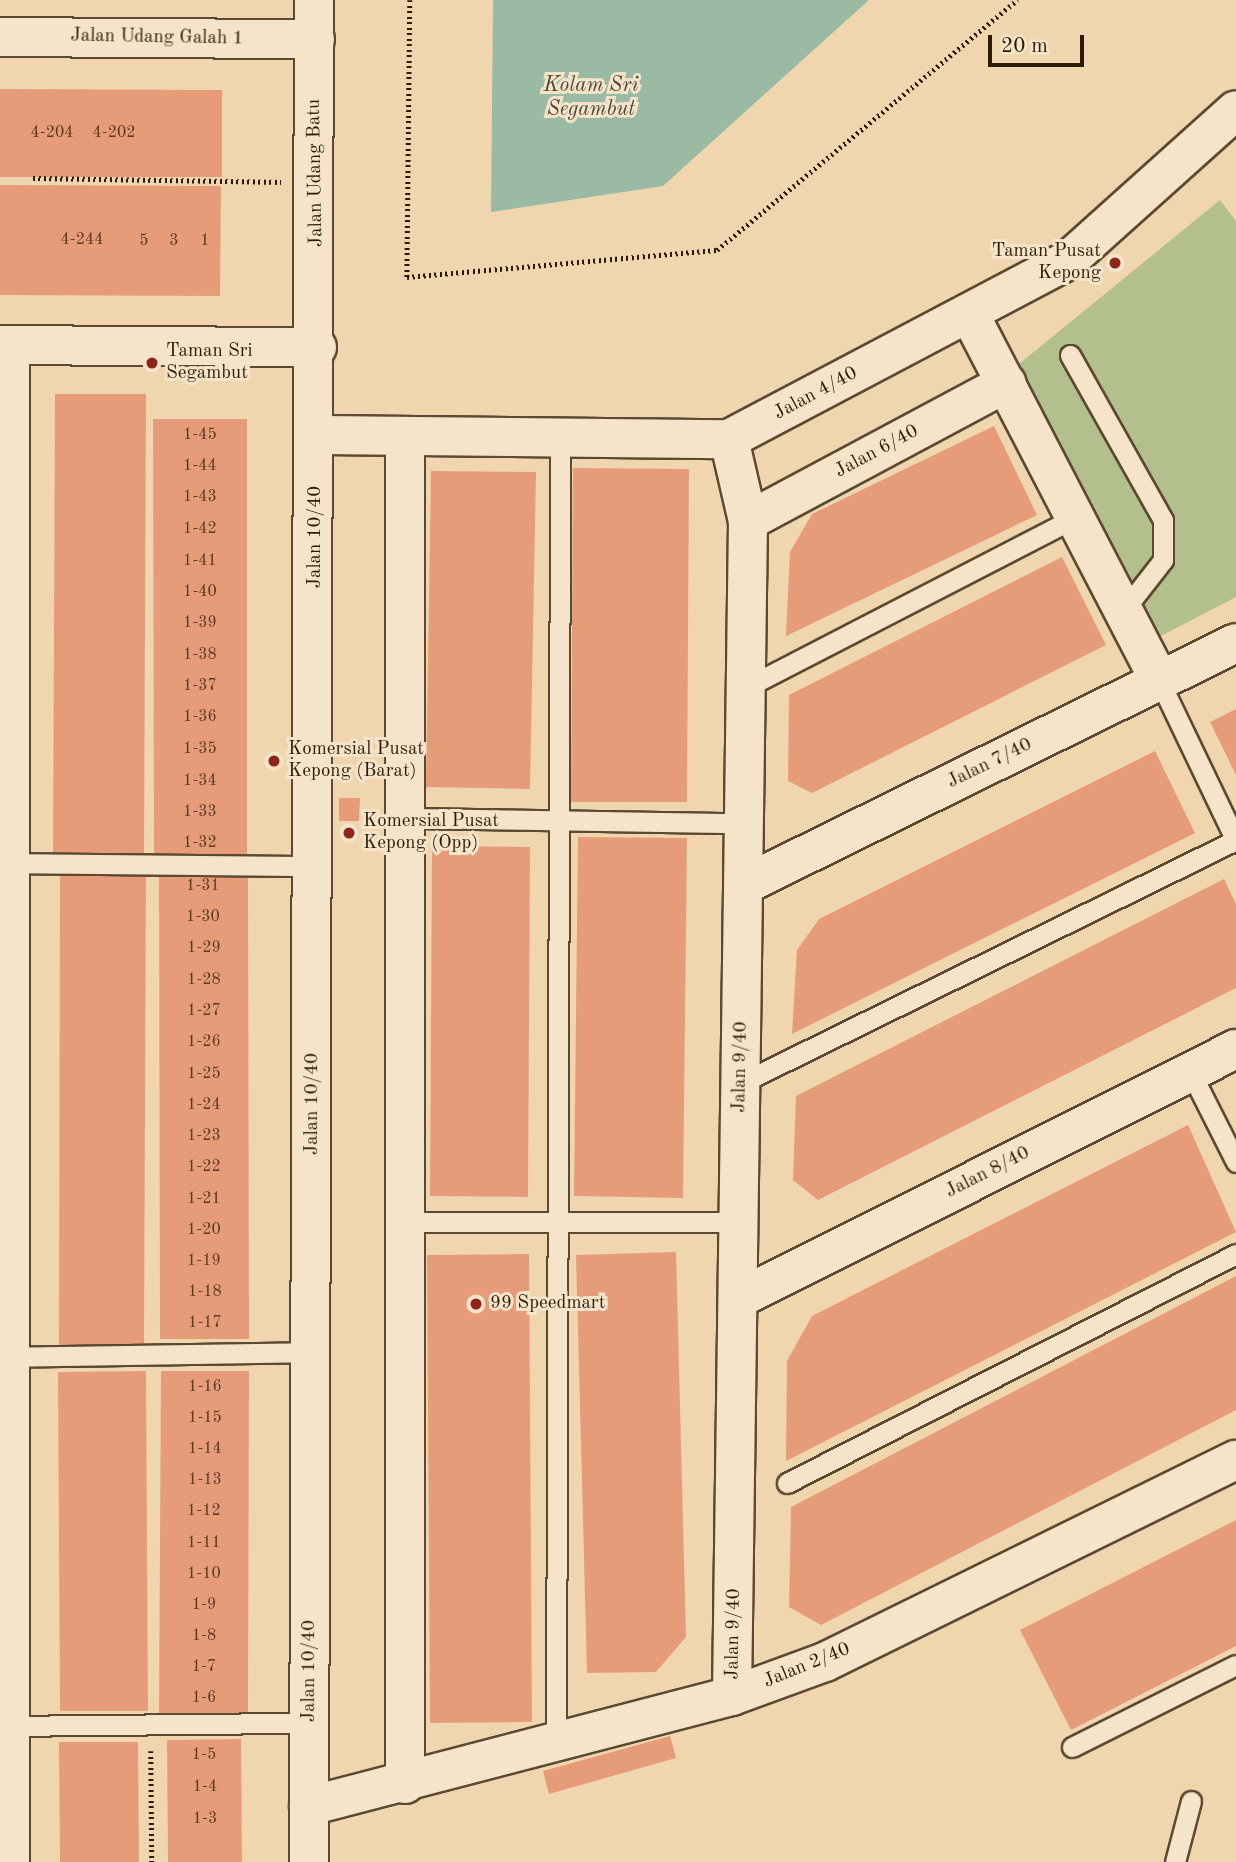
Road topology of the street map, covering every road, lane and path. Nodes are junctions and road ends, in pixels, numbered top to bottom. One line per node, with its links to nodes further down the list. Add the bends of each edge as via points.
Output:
1 (314, 0): 5 (street, Jalan Udang Batu)
2 (410, 0): 3 (path, via 407,277 718,250)
3 (1017, 0)
4 (0, 37): 5 (street, Jalan Udang Galah 1)
5 (315, 39): 8 (street, Jalan Udang Batu)
6 (1236, 110): 9 (street, Jalan 4/40, via 1069,260)
7 (33, 178): 8 (path)
8 (317, 182): 11 (street, Jalan Udang Batu)
9 (969, 313): 13 (street); 17 (street, Jalan 4/40)
10 (5, 345): 11 (street); 28 (street)
11 (317, 347): 14 (street, Jalan 10/40)
12 (1070, 355): 20 (lane, via 1163,520 1163,560)
13 (1006, 383): 18 (street); 19 (street, Jalan 6/40)
14 (317, 435): 15 (street, Jalan 4/40); 29 (street, Jalan 10/40)
15 (405, 436): 16 (street, Jalan 4/40); 24 (street)
16 (560, 438): 17 (street, Jalan 4/40); 25 (lane)
17 (729, 439): 19 (street, Jalan 9/40)
18 (1077, 517): 20 (street); 23 (lane)
19 (748, 520): 23 (street, Jalan 9/40)
20 (1124, 610): 22 (street)
21 (1236, 643): 22 (street, Jalan 7/40)
22 (1159, 681): 27 (lane); 30 (street, Jalan 7/40)
23 (746, 688): 26 (street, Jalan 9/40)
24 (408, 818): 25 (lane); 35 (street)
25 (559, 819): 26 (lane); 36 (lane)
26 (744, 822): 30 (street, Jalan 9/40)
27 (1236, 841): 33 (lane)
28 (5, 863): 29 (lane); 41 (street)
29 (315, 866): 40 (street, Jalan 10/40)
30 (744, 885): 33 (street, Jalan 9/40)
31 (1236, 1049): 32 (street, Jalan 8/40)
32 (1190, 1071): 34 (lane); 39 (street, Jalan 8/40)
33 (741, 1083): 37 (street, Jalan 9/40)
34 (1236, 1162)
35 (406, 1222): 36 (lane); 51 (street)
36 (558, 1222): 37 (lane); 49 (lane)
37 (739, 1222): 39 (street, Jalan 9/40)
38 (1236, 1254): 43 (lane)
39 (740, 1298): 45 (street, Jalan 9/40)
40 (312, 1352): 41 (lane); 46 (street, Jalan 10/40)
41 (5, 1357): 48 (street)
42 (1236, 1460): 45 (street, Jalan 2/40, via 825,1662)
43 (787, 1483)
44 (1236, 1665): 50 (lane)
45 (732, 1696): 49 (street, Jalan 2/40)
46 (310, 1723): 47 (lane); 53 (street, Jalan 10/40)
47 (151, 1725): 48 (lane); 55 (path)
48 (5, 1726): 54 (street)
49 (556, 1744): 51 (street, Jalan 2/40)
50 (1072, 1747)
51 (405, 1784): 53 (street, Jalan 2/40)
52 (1191, 1801): 57 (lane)
53 (309, 1806): 56 (street, Jalan 10/40)
54 (10, 1862)
55 (152, 1862)
56 (309, 1862)
57 (1175, 1862)

